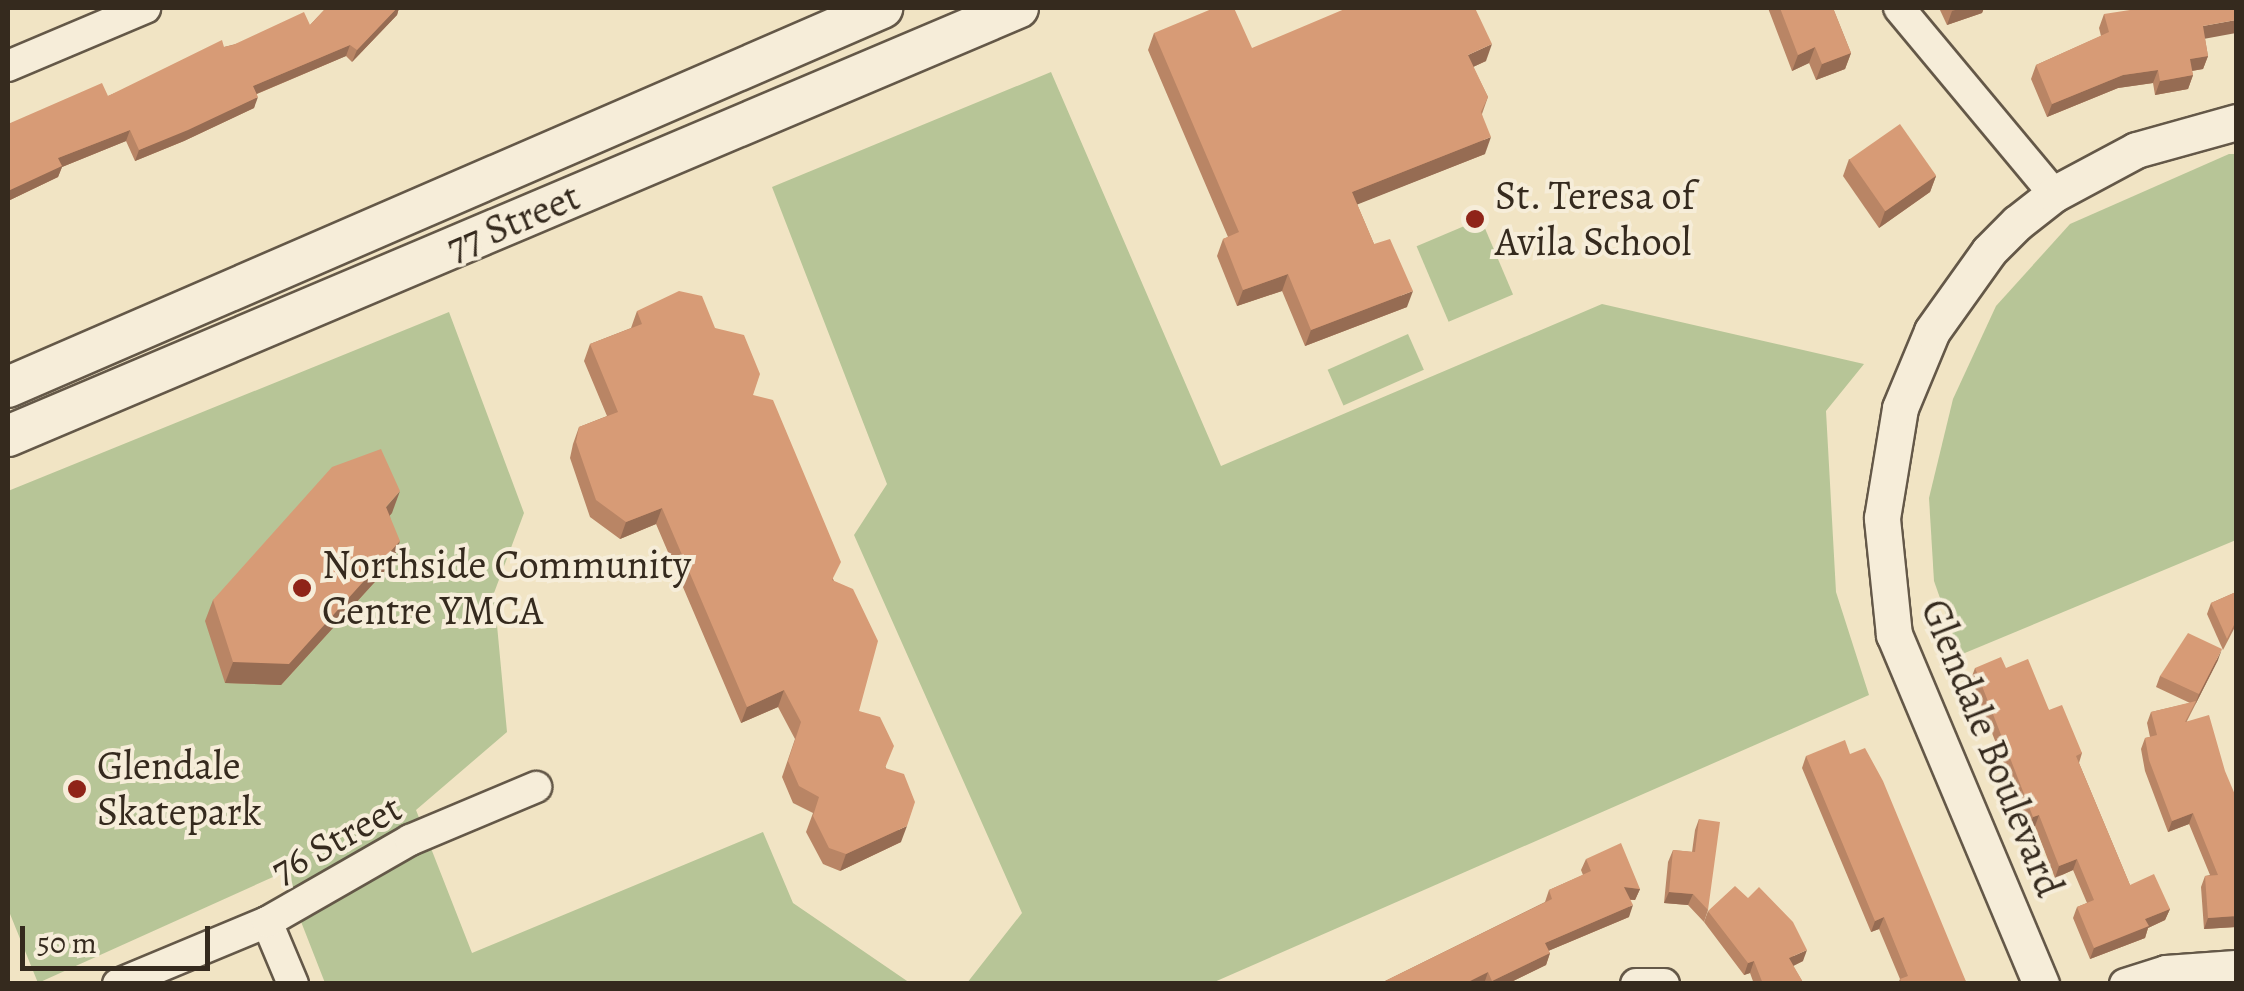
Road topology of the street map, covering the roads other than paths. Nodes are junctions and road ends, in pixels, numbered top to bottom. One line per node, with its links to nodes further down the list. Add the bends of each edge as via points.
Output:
1 (145, 8): 5 (street)
2 (882, 8): 8 (main road, 77 Street)
3 (1018, 8): 9 (main road, 77 Street)
4 (1900, 8): 7 (street)
5 (8, 66)
6 (2236, 122): 7 (street, Glendale Boulevard, via 2136,150)
7 (2054, 194): 17 (street, Glendale Boulevard, via 1989,251 1932,332 1900,408 1882,518 1894,635)
8 (12, 384)
9 (8, 436)
10 (536, 787): 11 (street, 76 Street, via 410,840)
11 (267, 922): 13 (street, 76 Street); 14 (street)
12 (2236, 966): 18 (street, via 2166,972)
13 (118, 984)
14 (294, 984)
15 (1636, 984): 16 (street)
16 (1664, 984)
17 (2041, 984)
18 (2125, 984)

